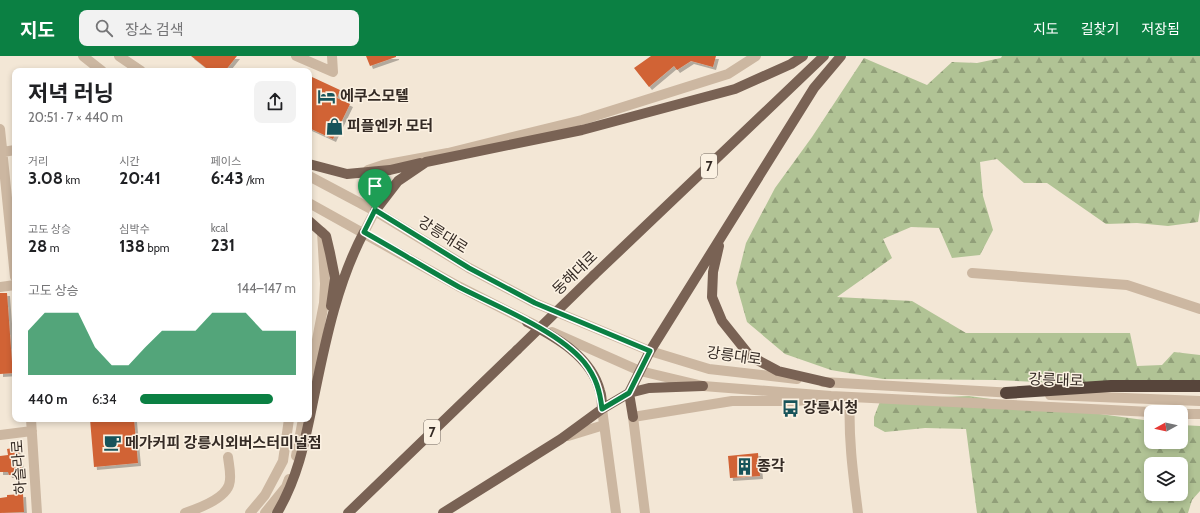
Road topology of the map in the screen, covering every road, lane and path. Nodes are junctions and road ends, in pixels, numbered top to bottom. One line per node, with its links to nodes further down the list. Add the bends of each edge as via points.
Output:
1 (83, 56): 9 (street)
2 (120, 56): 10 (street)
3 (296, 56): 4 (street, via 333,72)
4 (332, 56)
5 (756, 56): 16 (street, via 728,74 582,120 448,153 383,165)
6 (803, 56): 14 (main road, via 735,89 582,130)
7 (824, 56): 64 (main road, 동해대로 / 7, bridge)
8 (841, 56): 23 (main road, via 814,88)
9 (98, 68)
10 (137, 68)
11 (0, 129): 13 (street)
12 (12, 151): 13 (street)
13 (4, 152): 24 (street)
14 (426, 162): 16 (main road, via 390,170); 19 (main road, via 398,181)
15 (312, 165): 16 (main road, via 347,174)
16 (358, 173)
17 (312, 178): 19 (street, 강릉대로)
18 (312, 205): 22 (street, 강릉대로)
19 (375, 210): 22 (street); 31 (street, 강릉대로, via 469,268 535,303)
20 (312, 224): 21 (main road)
21 (322, 232): 30 (main road, via 326,236 335,278); 32 (street, via 324,303)
22 (364, 232): 29 (street, 강릉대로); 30 (main road, via 353,252)
23 (721, 236): 31 (main road); 34 (main road, via 713,272 712,297 722,321 750,356 778,371)
24 (12, 243)
25 (972, 273): 28 (street, via 1127,285)
26 (12, 285): 27 (street)
27 (0, 287)
28 (1200, 309)
29 (527, 322): 33 (street, 강릉대로); 42 (main road, via 561,341 583,361 600,390)
30 (327, 336): 43 (main road)
31 (650, 351): 33 (main road); 34 (street, 강릉대로, via 709,369)
32 (312, 366)
33 (640, 371): 35 (street, 강릉대로); 37 (main road)
34 (830, 383): 38 (street, 강릉대로)
35 (703, 386): 37 (main road, via 649,388); 39 (street, 강릉대로)
36 (1200, 386): 38 (highway, via 1111,386)
37 (629, 393): 42 (main road); 47 (main road)
38 (1006, 393): 41 (street, 강릉대로)
39 (831, 396): 40 (street, 강릉대로); 47 (street, via 797,401 732,401)
40 (850, 397): 44 (street, 강릉대로); 68 (street, via 850,457)
41 (1200, 401)
42 (602, 409): 52 (street); 55 (main road)
43 (312, 410)
44 (1144, 412)
45 (1188, 414): 46 (street)
46 (1200, 414)
47 (633, 417): 67 (street)
48 (31, 422): 53 (street, 하슬라로)
49 (289, 422): 61 (street, via 283,461 265,495)
50 (302, 422): 58 (street)
51 (310, 422): 56 (main road)
52 (604, 425): 55 (street, via 588,428); 66 (street)
53 (32, 431): 54 (street); 59 (street, 하슬라로)
54 (0, 435)
55 (561, 439): 65 (main road)
56 (304, 450): 58 (street); 63 (main road)
57 (228, 457): 60 (street, via 229,486 218,497)
58 (291, 473): 62 (street, via 286,487)
59 (37, 513)
60 (185, 513)
61 (250, 513)
62 (265, 513)
63 (277, 513)
64 (348, 513)
65 (443, 513)
66 (616, 513)
67 (645, 513)
68 (858, 513)

